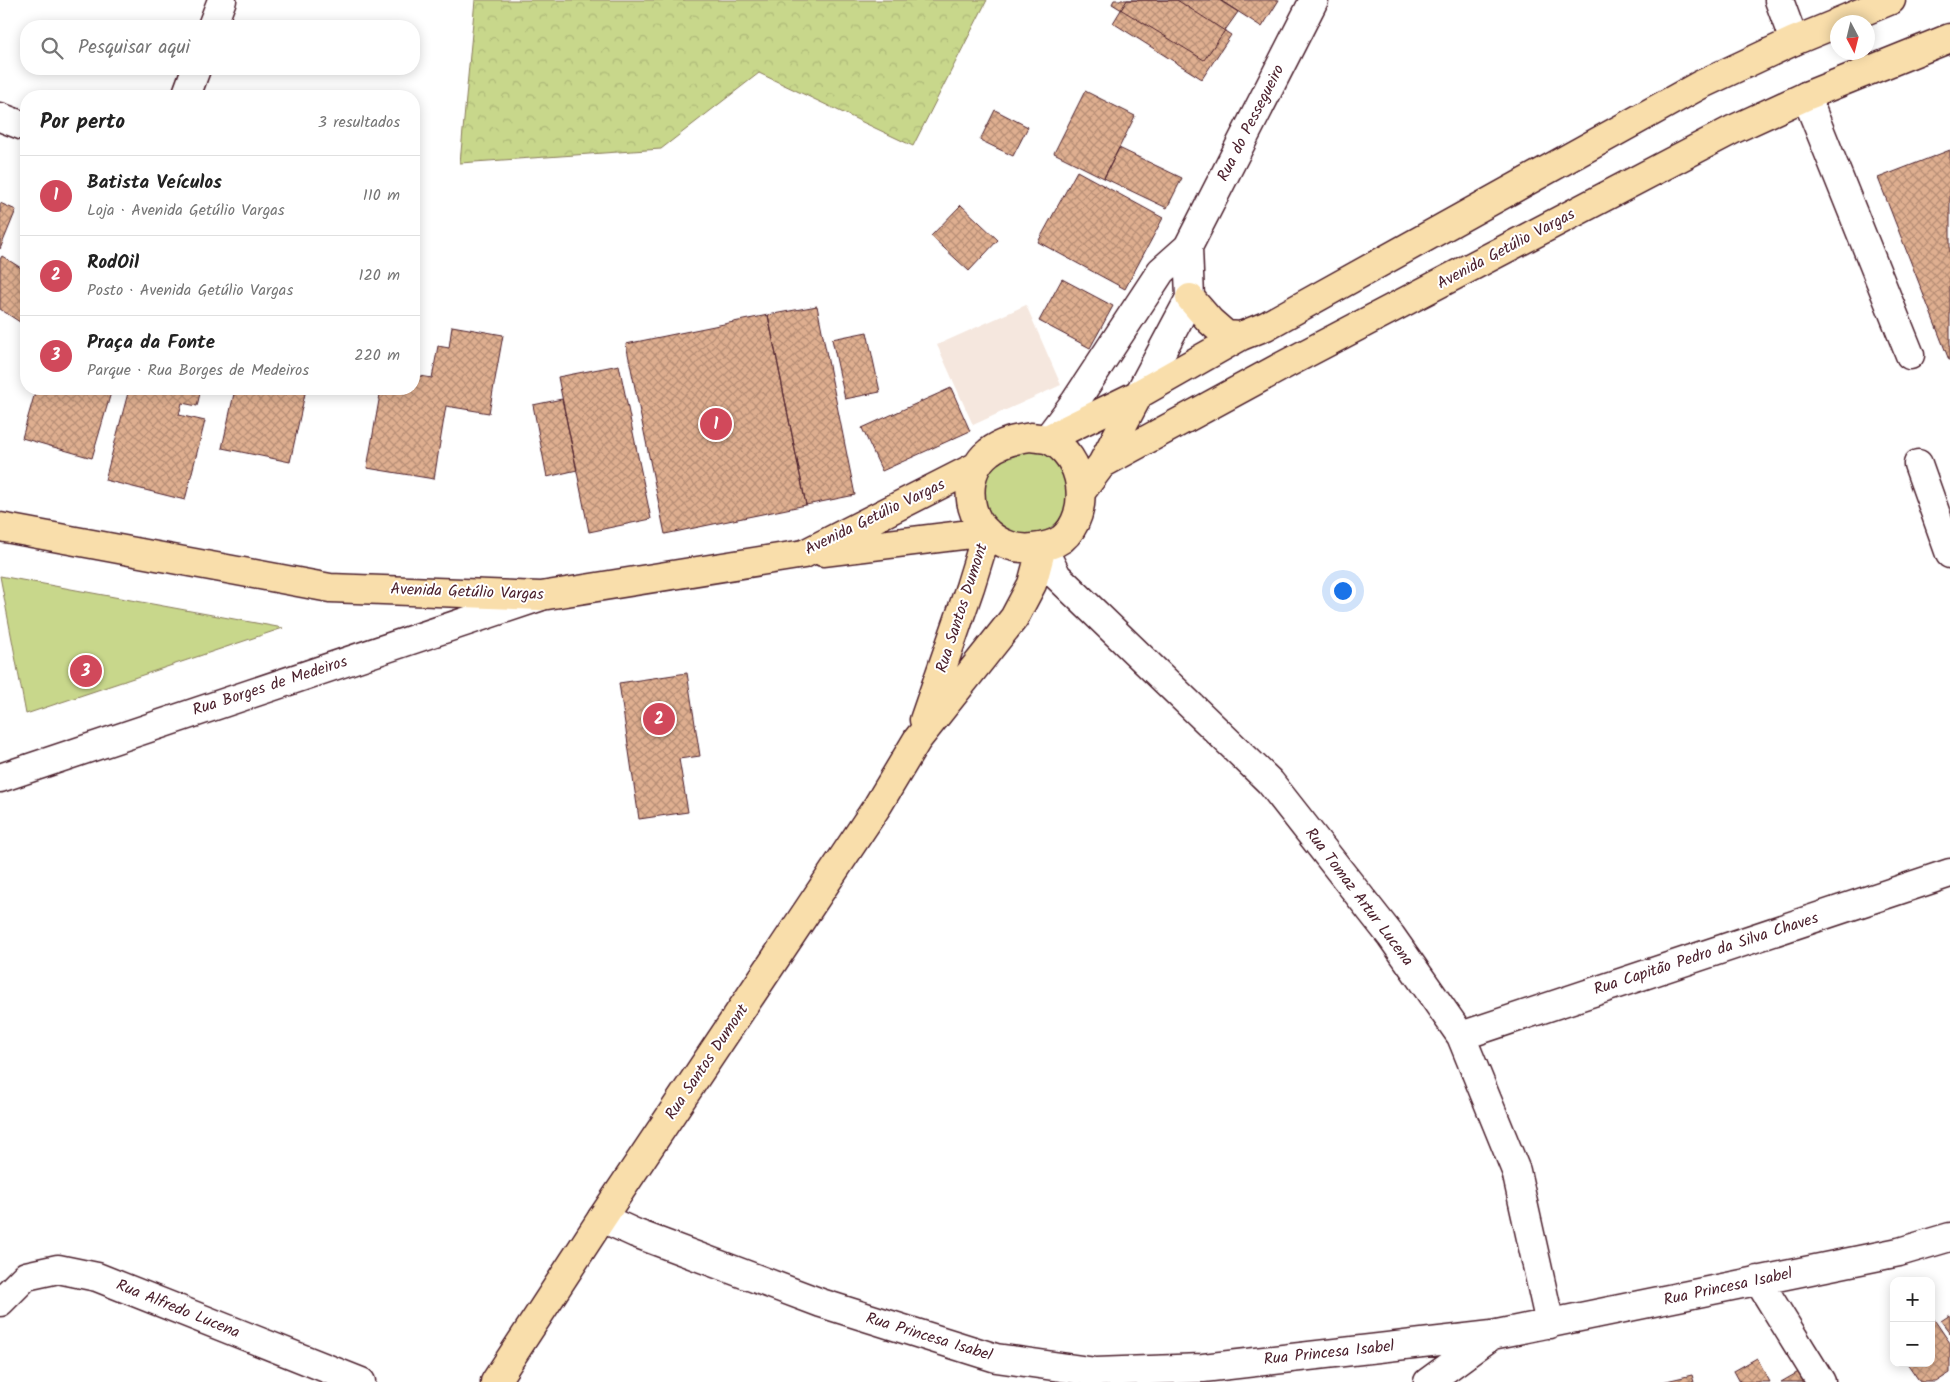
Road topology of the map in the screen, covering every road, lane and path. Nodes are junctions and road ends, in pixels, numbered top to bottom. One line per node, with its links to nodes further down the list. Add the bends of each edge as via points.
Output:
1 (222, 0): 6 (street)
2 (1314, 0): 15 (street, Rua do Pessegueiro)
3 (1779, 0): 9 (street)
4 (1891, 0): 5 (main road)
5 (1856, 15)
6 (214, 20)
7 (1830, 26): 9 (main road)
8 (1950, 38): 12 (main road, Avenida Getúlio Vargas)
9 (1794, 41): 17 (main road, via 1700,85 1266,326)
10 (194, 75): 11 (street)
11 (188, 90)
12 (1806, 96): 18 (street); 21 (main road, Avenida Getúlio Vargas, via 1707,143)
13 (0, 116): 14 (street)
14 (20, 124)
15 (1188, 247): 16 (street, Rua do Pessegueiro); 20 (street, Rua do Pessegueiro, via 1161,271)
16 (1190, 298): 17 (main road, via 1226,335); 19 (street)
17 (1241, 336): 19 (main road)
18 (1910, 355)
19 (1139, 394): 20 (main road); 21 (main road)
20 (1047, 439): 23 (main road, via 1017,439 988,452); 24 (main road, via 1062,449 1072,462)
21 (1102, 464): 24 (main road, Avenida Getúlio Vargas)
22 (1918, 464): 29 (street)
23 (975, 467): 26 (main road, via 970,487 972,508); 28 (main road, Avenida Getúlio Vargas)
24 (1081, 492): 27 (main road, via 1080,509 1073,527 1061,540)
25 (0, 527): 30 (main road, Avenida Getúlio Vargas, via 330,588)
26 (986, 532): 27 (main road, via 1005,544 1024,549); 28 (main road); 31 (main road, Rua Santos Dumont)
27 (1042, 547): 31 (main road, Rua Santos Dumont, via 1032,584 1014,618); 34 (street, Rua Tomaz Artur Lucena, via 1057,576 1270,782 1391,936)
28 (804, 554): 30 (main road, Avenida Getúlio Vargas)
29 (1950, 554)
30 (541, 596): 32 (street, Rua Borges de Medeiros)
31 (918, 740): 35 (main road, Rua Santos Dumont)
32 (0, 778)
33 (1950, 873): 34 (street, Rua Capitão Pedro da Silva Chaves)
34 (1461, 1036): 39 (street, Rua Tomaz Artur Lucena, via 1516,1171)
35 (602, 1218): 40 (street, Rua Princesa Isabel, via 821,1303 996,1358 1096,1372 1203,1368); 42 (main road, Rua Santos Dumont)
36 (1950, 1237): 37 (street, Rua Princesa Isabel, via 1899,1252)
37 (1758, 1280): 39 (street, Rua Princesa Isabel); 44 (street)
38 (0, 1302): 41 (street, Rua Alfredo Lucena, via 26,1276 58,1269 96,1277)
39 (1550, 1324): 40 (street, Rua Princesa Isabel)
40 (1492, 1335): 43 (street)
41 (360, 1382)
42 (495, 1382)
43 (1428, 1382)
44 (1821, 1382)

